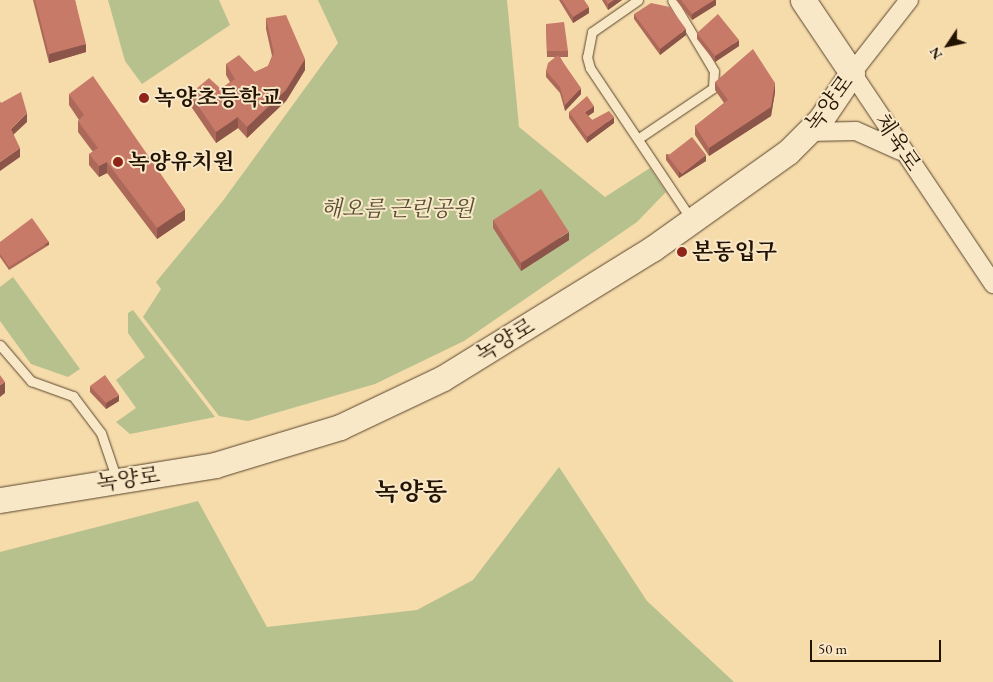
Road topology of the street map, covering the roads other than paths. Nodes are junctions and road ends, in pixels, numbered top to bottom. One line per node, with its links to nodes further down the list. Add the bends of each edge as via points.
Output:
1 (638, 0): 7 (lane, via 592,32 586,43 590,68)
2 (672, 0): 7 (lane, via 714,71 713,88)
3 (803, 0): 5 (street, 체육로)
4 (909, 0): 5 (street, 녹양로)
5 (852, 73): 6 (street, 녹양로); 8 (street, 체육로)
6 (809, 132): 8 (street, via 856,131 884,139); 9 (street, 녹양로)
7 (639, 138): 9 (lane)
8 (907, 154): 10 (street, 체육로)
9 (694, 223): 12 (street, 녹양로, via 443,378 376,412 256,455)
10 (993, 284)
11 (0, 345): 12 (lane, via 31,381 73,396 101,433)
12 (117, 480): 13 (street, 녹양로)
13 (0, 500)

